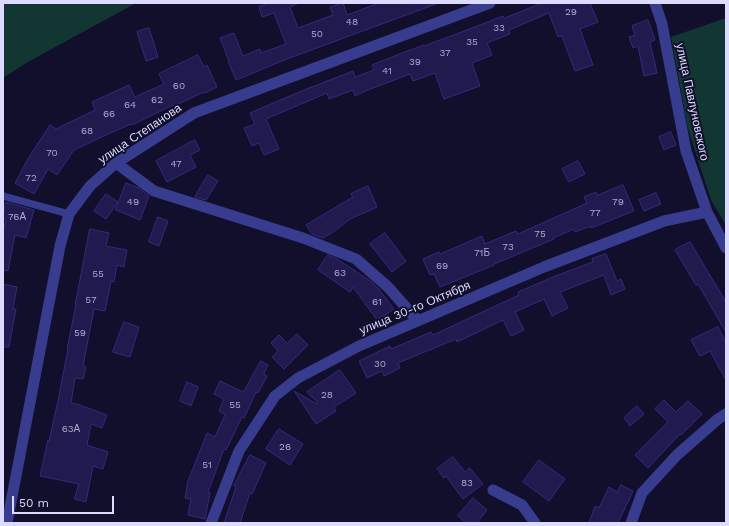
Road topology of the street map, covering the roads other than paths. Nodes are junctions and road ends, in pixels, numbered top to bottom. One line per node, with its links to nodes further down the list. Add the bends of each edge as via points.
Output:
1 (490, 3): 3 (street, улица Степанова, via 194,113)
2 (655, 3): 5 (street, улица Павлуновского, via 662,24 686,151)
3 (116, 163): 6 (street, улица Степанова, via 90,186); 8 (street, via 154,191 303,238 356,259 388,287)
4 (3, 196): 6 (lane)
5 (707, 212): 7 (street, улица Павлуновского); 8 (street, улица 30-го Октября, via 664,221 544,267)
6 (69, 214): 11 (street, улица Степанова, via 60,246)
7 (726, 248)
8 (418, 321): 12 (street, улица 30-го Октября, via 359,346 298,378 275,396 239,451)
9 (726, 414): 14 (street, via 677,455 642,493)
10 (493, 490): 13 (street, via 522,505)
11 (7, 523)
12 (211, 523)
13 (535, 523)
14 (631, 523)

